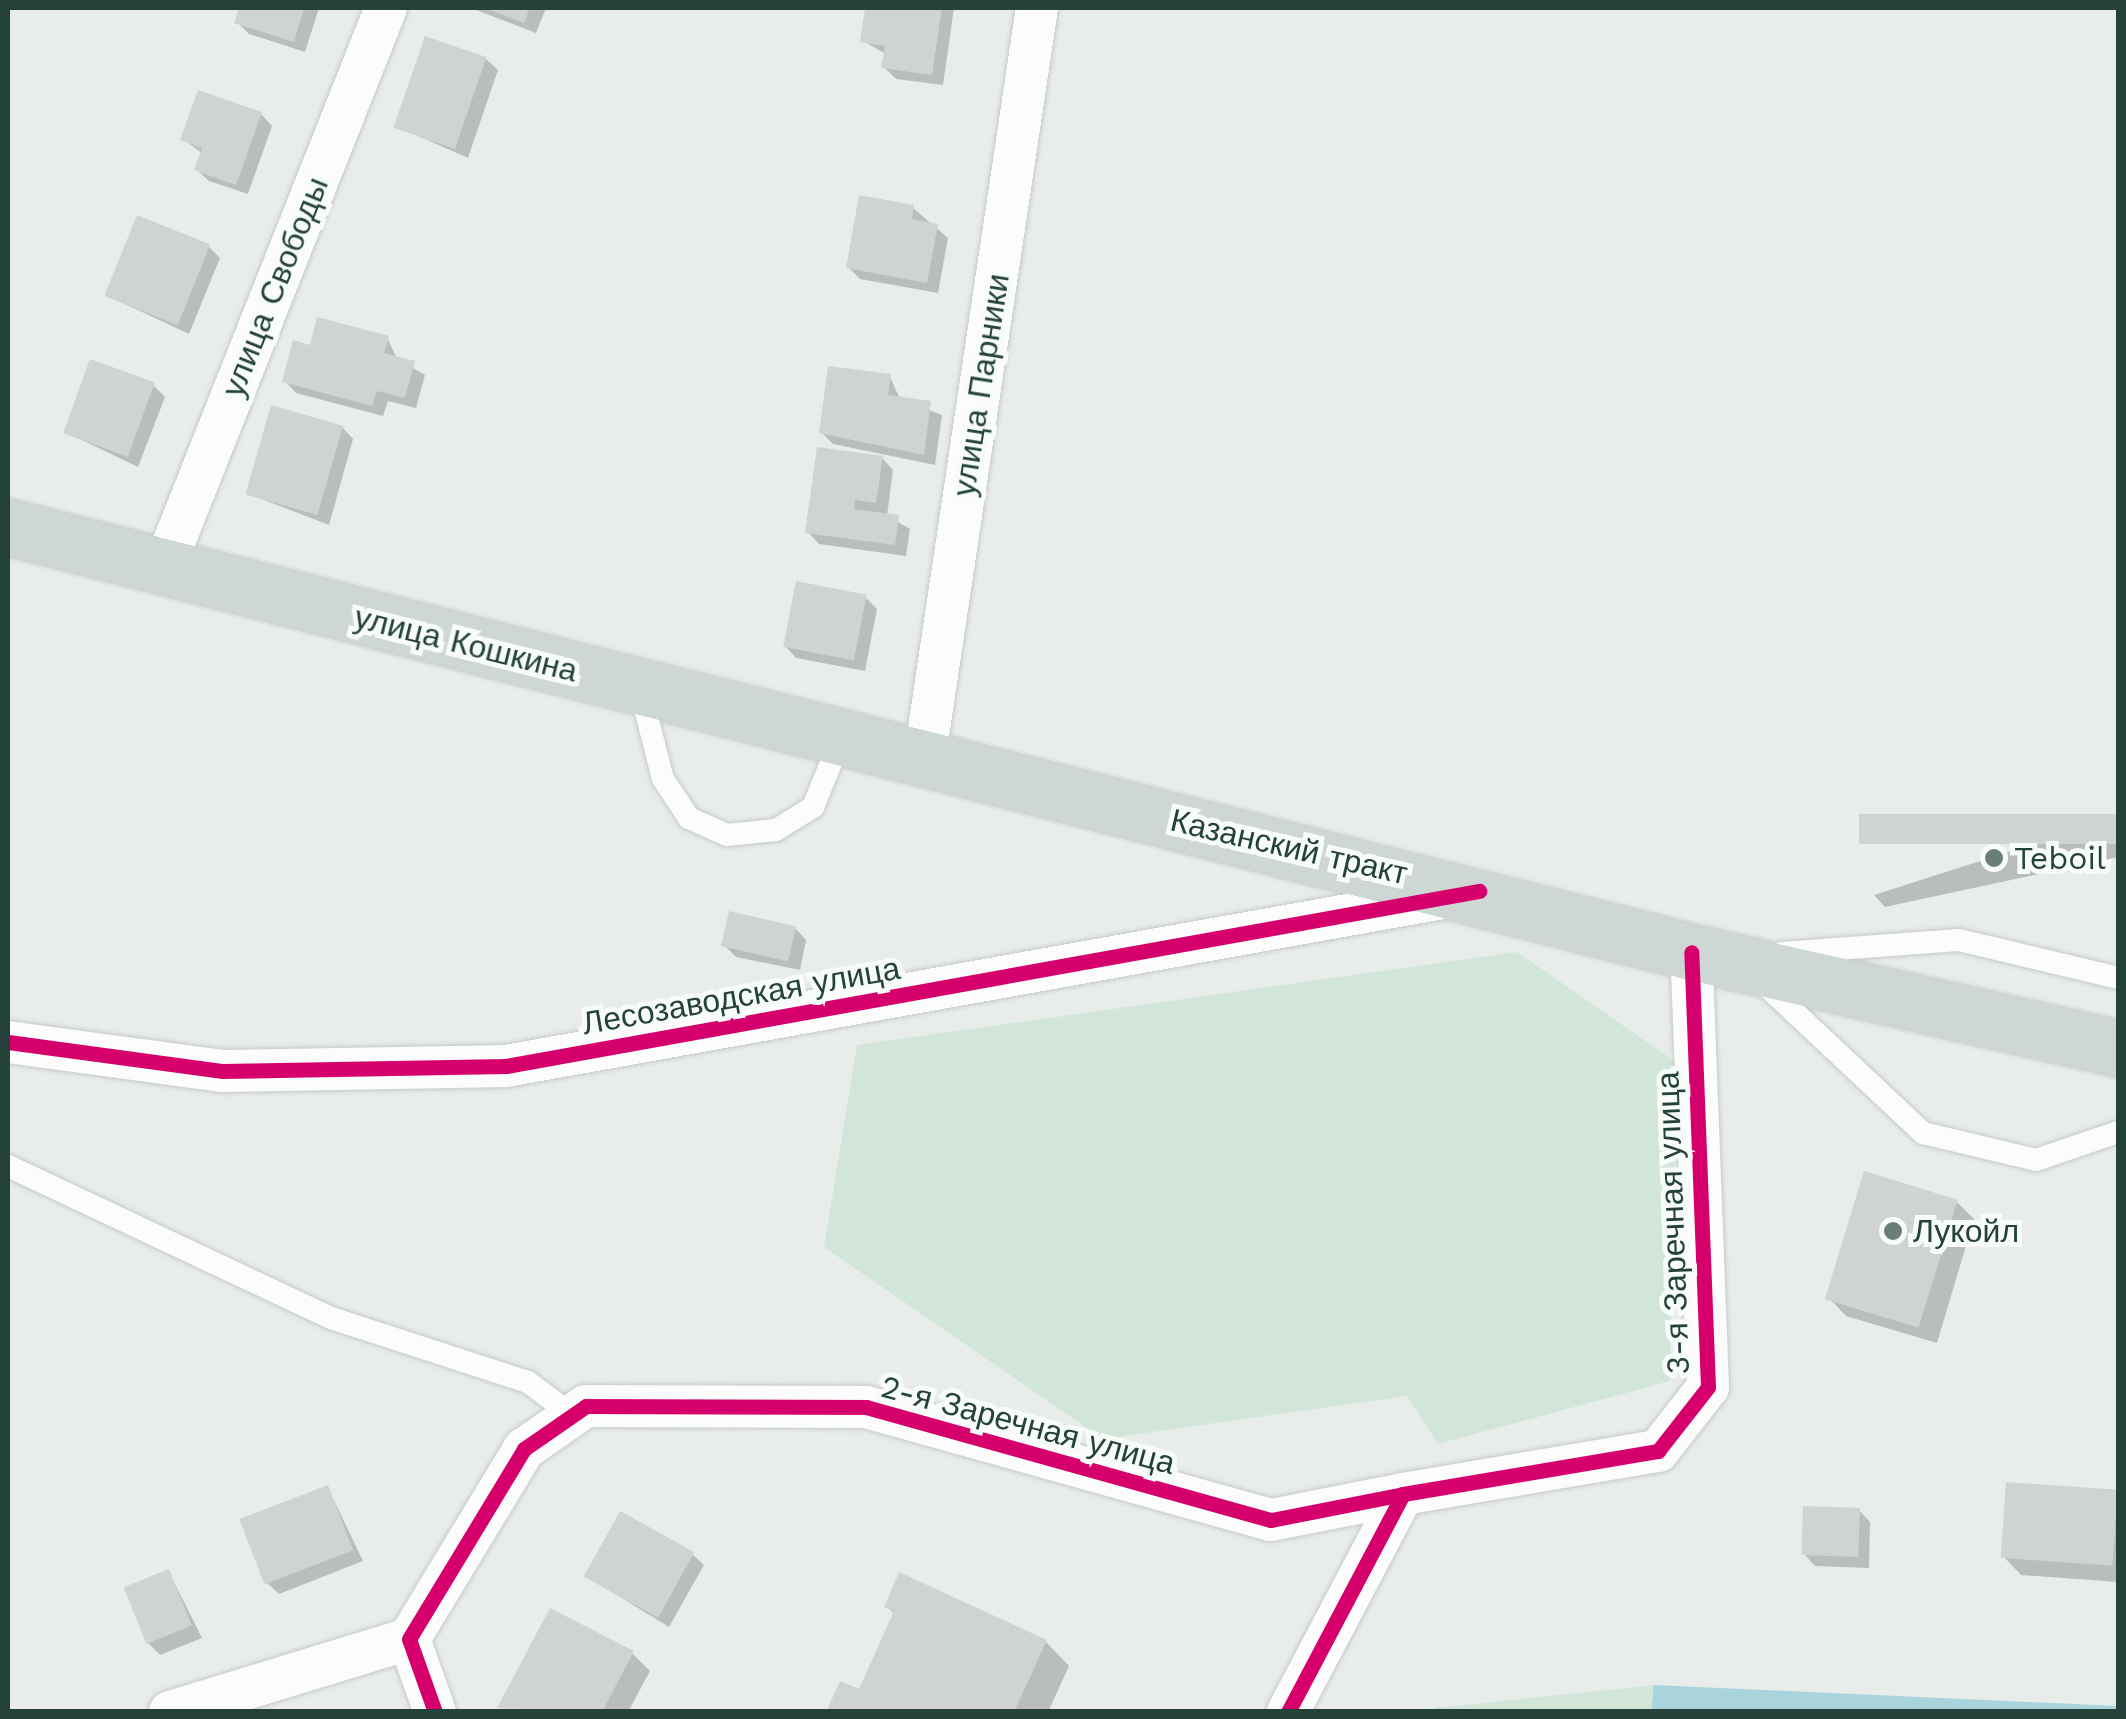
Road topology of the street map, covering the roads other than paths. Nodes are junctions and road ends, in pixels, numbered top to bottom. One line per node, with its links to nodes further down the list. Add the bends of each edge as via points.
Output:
1 (386, 8): 4 (street, улица Свободы)
2 (1038, 8): 7 (street, улица Парники)
3 (8, 527): 4 (main road, улица Кошкина)
4 (164, 566): 5 (main road, улица Кошкина)
5 (640, 689): 6 (main road, улица Кошкина); 6 (lane, via 662,779 689,818 726,835 776,830 812,807)
6 (840, 741): 7 (main road, улица Кошкина)
7 (924, 762): 8 (main road, Казанский тракт)
8 (1479, 891): 9 (main road, Казанский тракт); 11 (street, Лесозаводская улица, via 506,1066 223,1071)
9 (1717, 958): 10 (lane, via 1960,940); 12 (main road, Казанский тракт); 13 (lane, via 1924,1133 2036,1160); 16 (street, 3-я Заречная улица, via 1708,1387 1658,1451)
10 (2118, 978)
11 (8, 1042)
12 (2118, 1048)
13 (2118, 1132)
14 (8, 1166): 15 (lane, via 331,1318 528,1382)
15 (572, 1416): 16 (street, 2-я Заречная улица, via 586,1406 866,1407 1271,1520); 17 (street, 2-я Заречная улица, via 524,1450)
16 (1403, 1494): 20 (street)
17 (410, 1640): 18 (street); 19 (street)
18 (170, 1712)
19 (435, 1712)
20 (1288, 1712)

